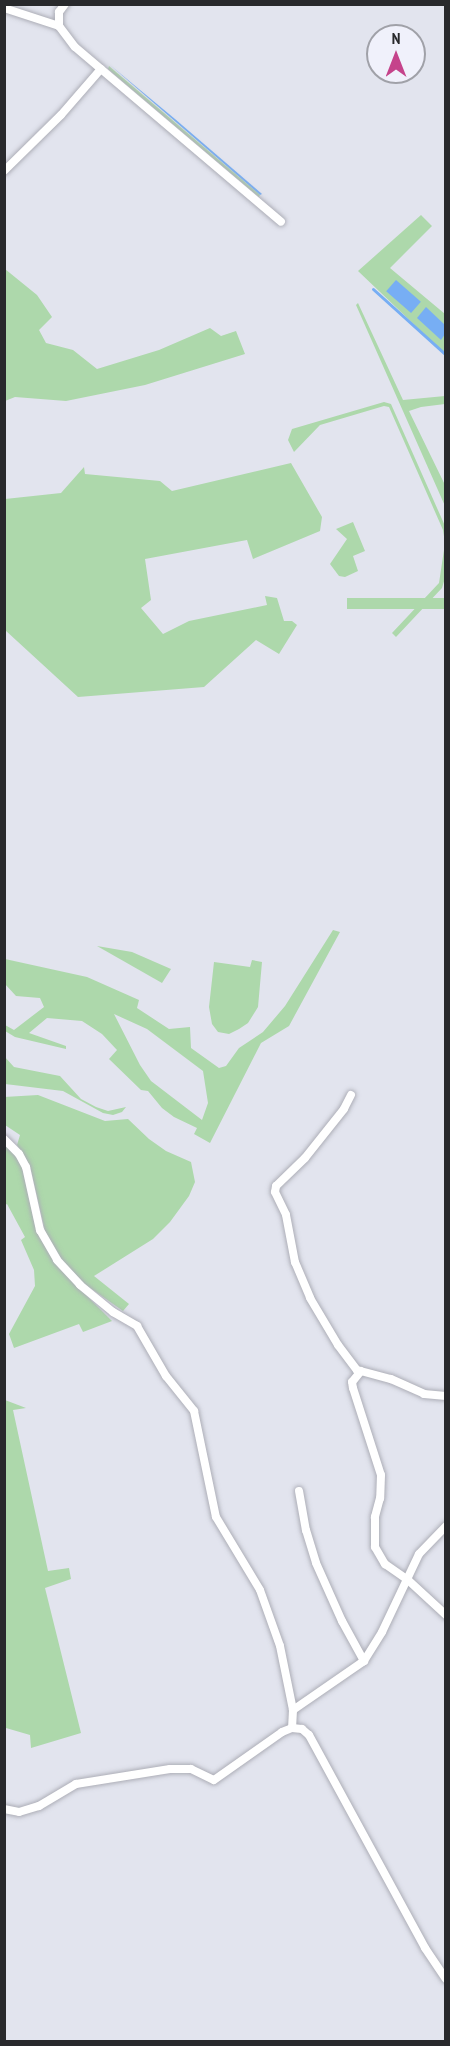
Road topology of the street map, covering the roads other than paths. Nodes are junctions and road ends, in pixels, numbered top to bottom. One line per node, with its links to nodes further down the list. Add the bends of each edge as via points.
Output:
1 (65, 4): 3 (street, via 59,12)
2 (4, 8): 3 (street)
3 (58, 27): 4 (street)
4 (101, 69): 5 (street); 6 (street)
5 (4, 171)
6 (281, 222)
7 (351, 1095): 9 (street, via 344,1109 305,1158 276,1186 275,1192 286,1215 295,1262 310,1298 344,1354)
8 (4, 1139): 16 (street, via 26,1167 40,1230 57,1260 80,1285 137,1326 166,1376 194,1411 216,1517 260,1590 280,1646)
9 (361, 1371): 10 (street, via 424,1394); 13 (street, via 352,1382 353,1388 381,1475 375,1547 385,1564)
10 (446, 1396)
11 (299, 1491): 15 (street, via 316,1563)
12 (446, 1526): 13 (street, via 419,1554)
13 (408, 1580): 14 (street); 15 (street)
14 (446, 1615)
15 (364, 1661): 16 (street)
16 (293, 1710): 17 (street)
17 (292, 1728): 18 (street, via 214,1780 191,1769 170,1770 76,1784 39,1806 19,1812); 19 (street, via 309,1735 425,1948)
18 (4, 1809)
19 (446, 1979)

